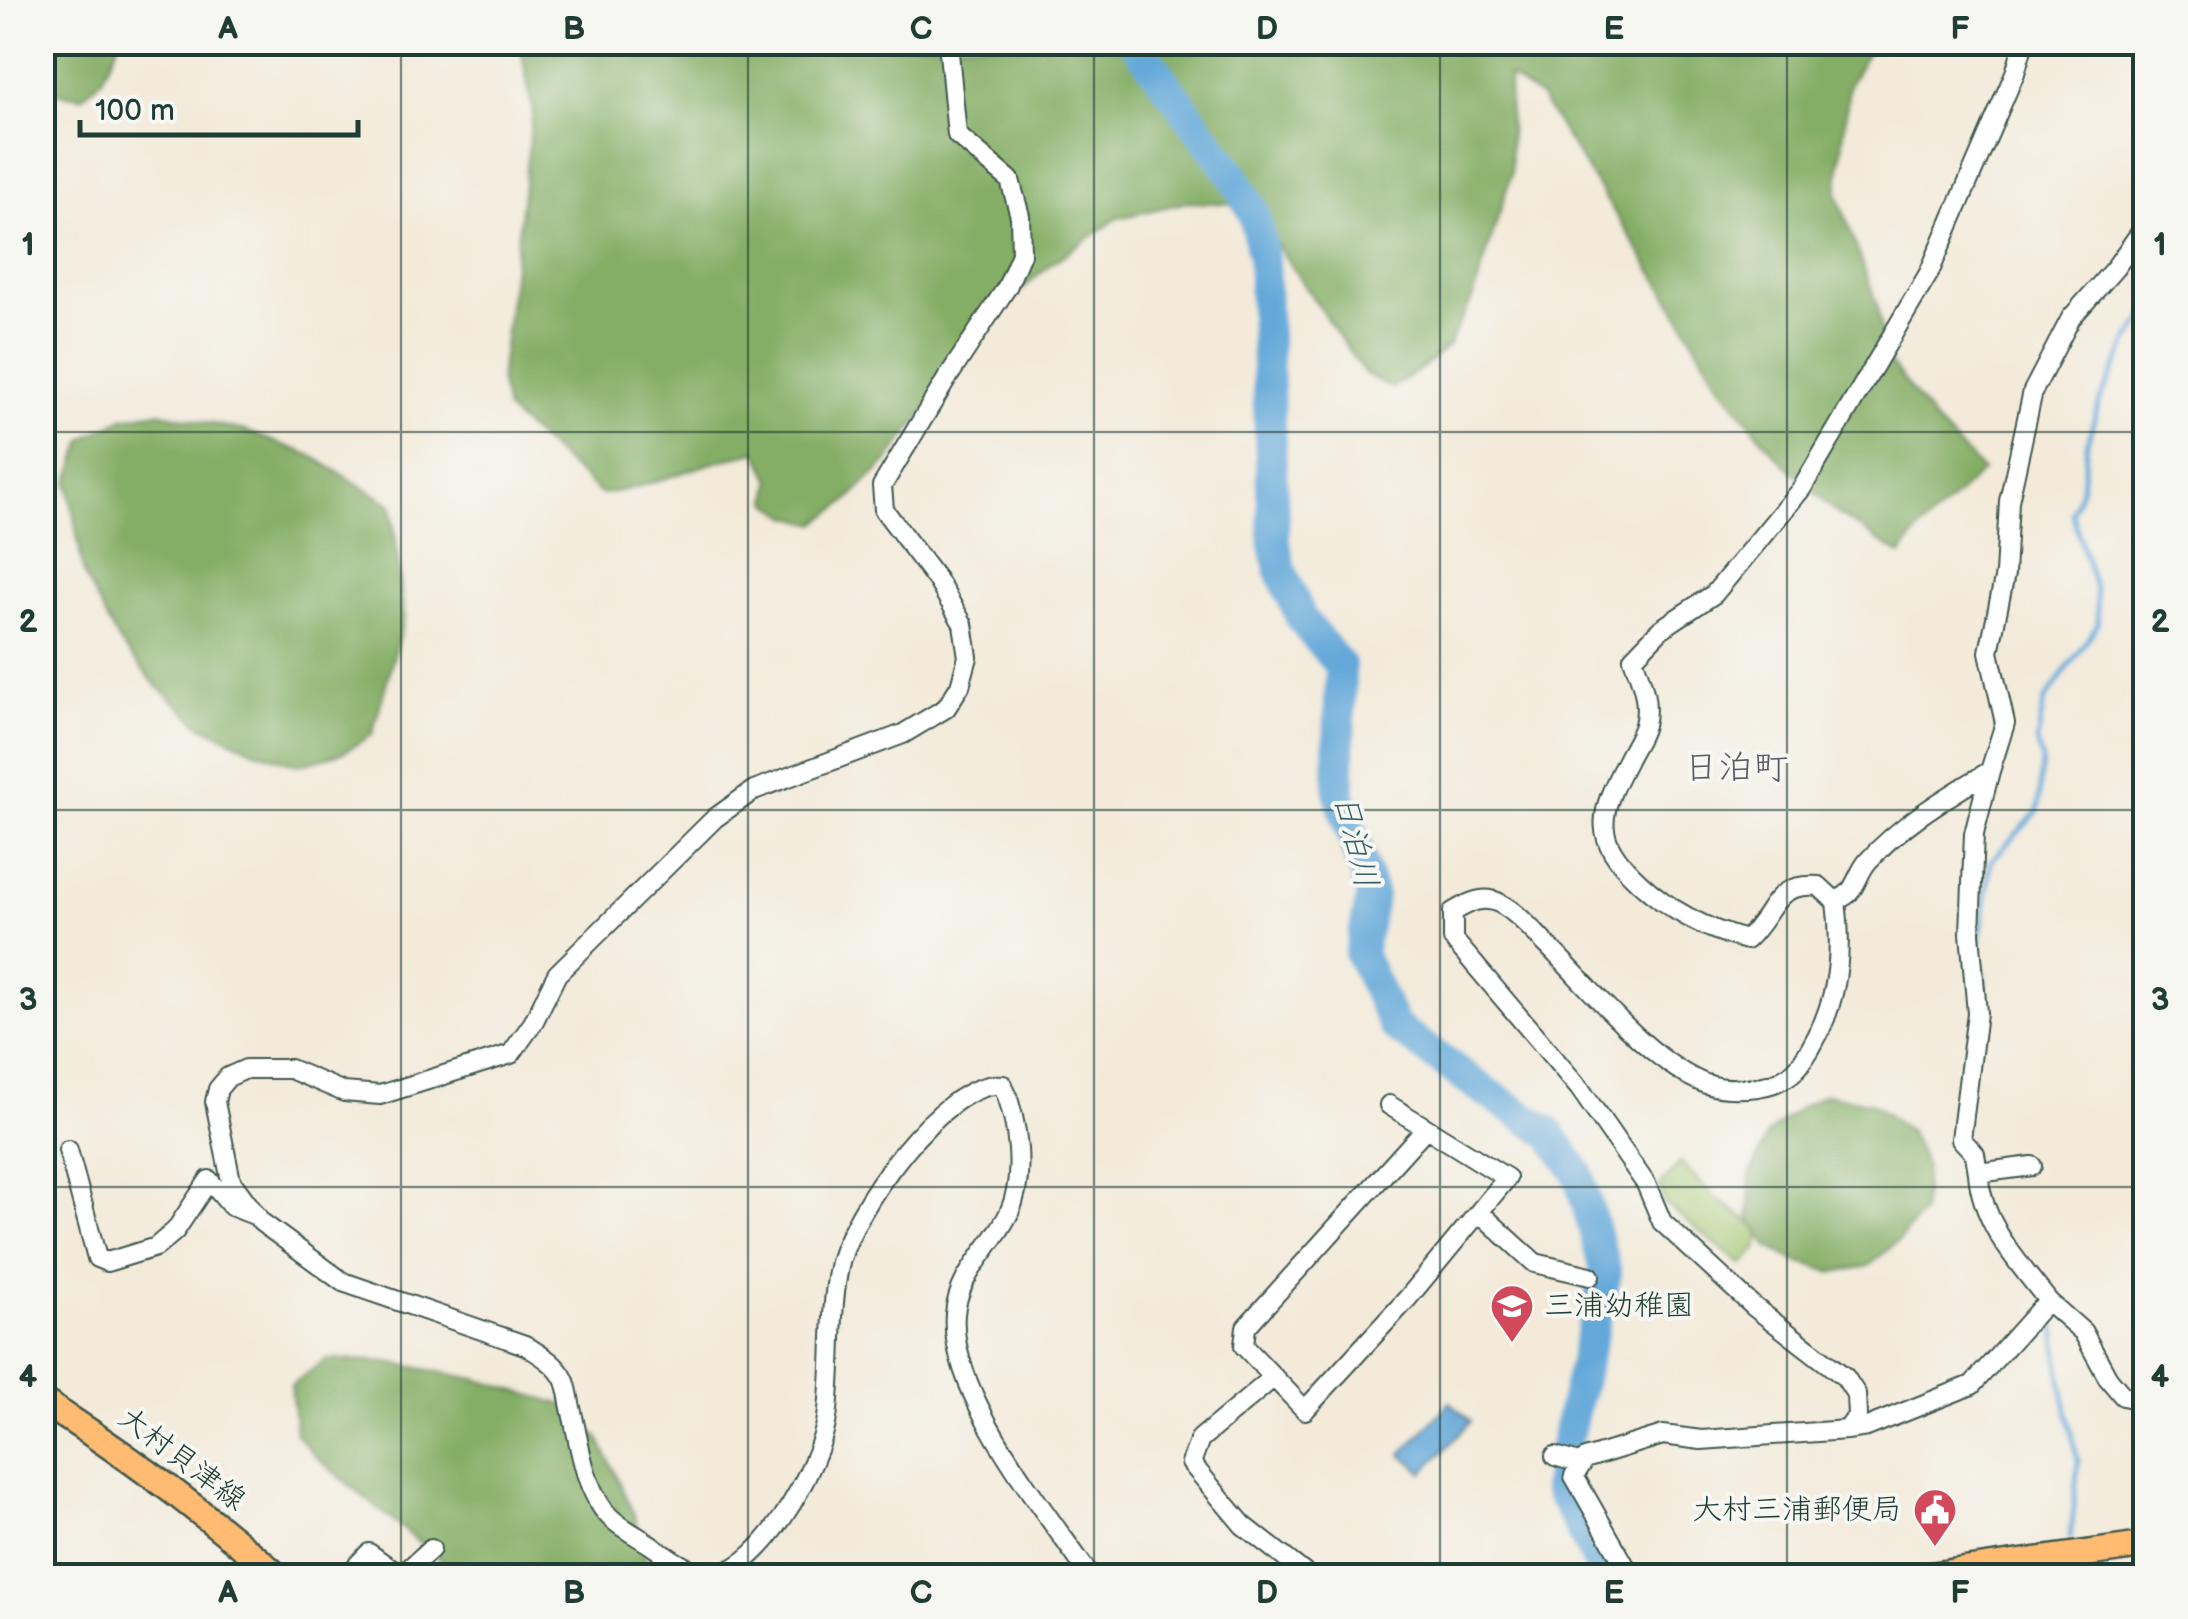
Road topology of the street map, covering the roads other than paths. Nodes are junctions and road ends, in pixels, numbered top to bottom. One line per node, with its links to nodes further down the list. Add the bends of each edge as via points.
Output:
1 (948, 42): 12 (street, via 956,136 1010,180 1021,254 882,486 884,510 963,624 968,657 960,686 946,708 904,734 754,790 716,818 556,974 511,1054 380,1095 344,1092 290,1070 246,1069 228,1077 215,1102 224,1149 231,1181)
2 (2024, 42): 5 (street, via 1929,273 1802,488 1714,594 1661,629 1634,658 1647,698 1644,727 1609,794 1603,827 1614,859 1661,903 1746,940 1796,884 1819,886)
3 (2146, 225): 4 (street, via 2070,318 2033,390 2009,501 2005,574 1990,652 2005,723)
4 (1990, 771): 5 (street, via 1894,834 1864,866 1851,894); 9 (street, via 1974,834 1970,932 1977,1012 1961,1139)
5 (1834, 900): 18 (street, via 1840,963 1810,1050 1795,1073 1773,1085 1741,1089 1707,1084 1674,1067 1499,902 1473,900 1452,912 1453,938 1580,1089 1646,1184 1662,1222 1753,1306 1845,1377 1856,1394 1856,1416)
6 (1389, 1105): 7 (street)
7 (1425, 1129): 11 (street, via 1507,1178); 15 (street, via 1246,1327 1244,1346)
8 (68, 1150): 12 (street, via 97,1258 106,1262 156,1247 209,1180 231,1206)
9 (1976, 1164): 10 (street); 14 (street, via 1999,1238)
10 (2032, 1166)
11 (1479, 1212): 13 (street, via 1534,1263 1572,1263); 15 (street, via 1305,1410)
12 (257, 1216): 27 (street, via 343,1282 548,1359 564,1378 590,1486 604,1513 673,1560 706,1574 733,1570 761,1548 818,1448 827,1422 839,1266 851,1234 907,1146 934,1119 964,1093 1003,1085 1017,1140 1017,1182 1009,1212 966,1278 955,1313 960,1357 982,1417)
13 (1590, 1276)
14 (2045, 1305): 17 (street, via 2082,1332 2124,1396); 18 (street, via 1972,1385)
15 (1274, 1377): 28 (street, via 1200,1439 1191,1464 1243,1524)
16 (42, 1401): 25 (main road, 大村貝津線, via 197,1507)
17 (2146, 1401)
18 (1847, 1430): 20 (street, via 1701,1440 1662,1435)
19 (1555, 1456): 20 (street)
20 (1581, 1464): 29 (street, via 1574,1476)
21 (2146, 1545): 30 (main road)
22 (431, 1549): 23 (street)
23 (407, 1571): 24 (street); 26 (street, via 401,1576 370,1553)
24 (428, 1573)
25 (277, 1576)
26 (347, 1576)
27 (1090, 1576)
28 (1308, 1576)
29 (1630, 1576)
30 (1926, 1576)

